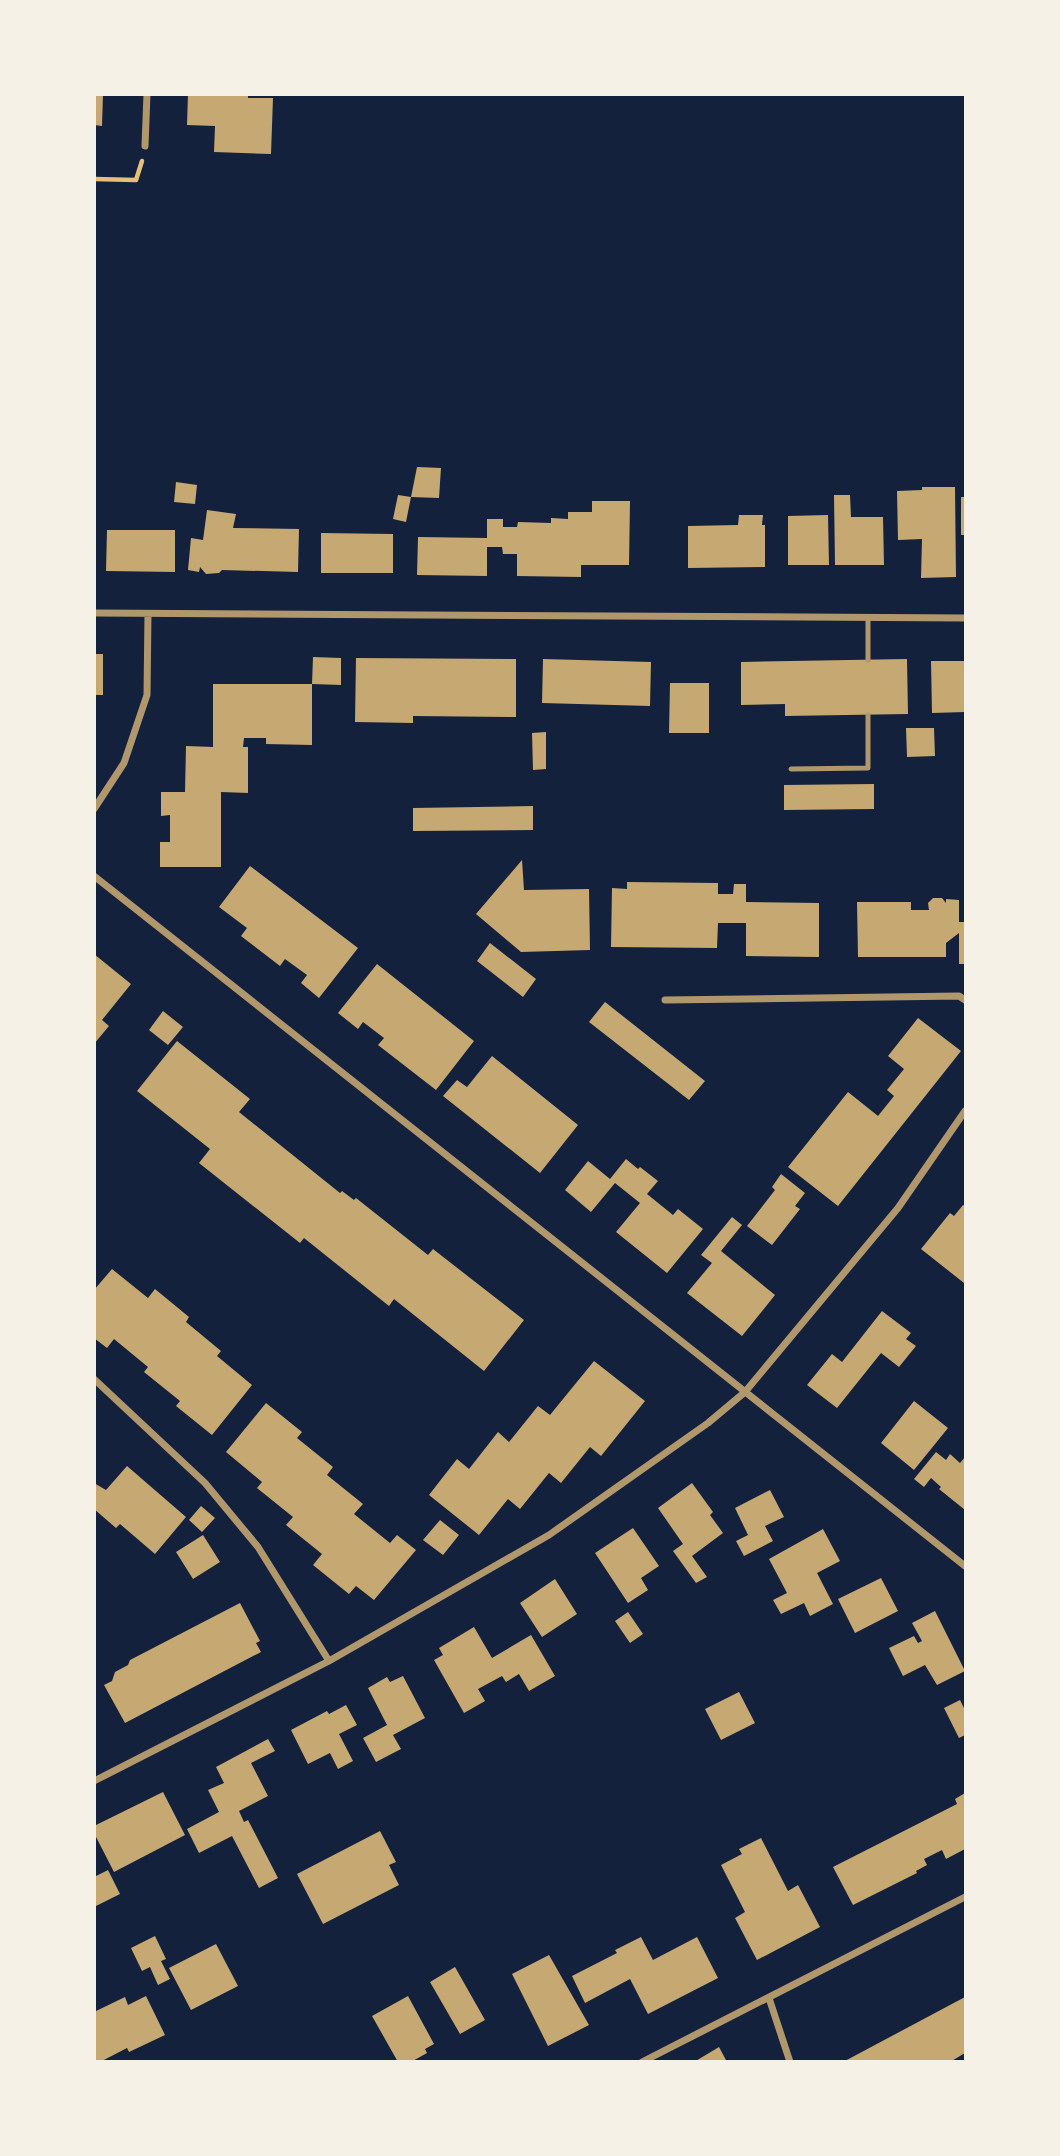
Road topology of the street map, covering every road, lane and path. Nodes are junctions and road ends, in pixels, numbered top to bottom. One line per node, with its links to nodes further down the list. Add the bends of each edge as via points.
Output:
1 (147, 94): 2 (street)
2 (145, 146): 3 (path, via 136,180)
3 (94, 179)
4 (94, 613): 5 (street)
5 (148, 614): 6 (street); 11 (street, via 147,695 124,763)
6 (868, 618): 7 (street); 8 (lane)
7 (965, 618)
8 (868, 660)
9 (868, 715): 10 (lane, via 868,768)
10 (791, 769)
11 (94, 809)
12 (94, 876): 17 (street)
13 (665, 1000): 14 (street, via 959,996)
14 (965, 1000)
15 (965, 1111): 17 (street, via 898,1208)
16 (94, 1379): 19 (street, via 205,1483 258,1547)
17 (745, 1392): 18 (street); 19 (street, via 549,1535)
18 (965, 1566)
19 (328, 1661): 20 (street)
20 (94, 1781)
21 (965, 1897): 22 (street)
22 (769, 1998): 23 (street); 24 (street)
23 (642, 2062)
24 (790, 2062)

